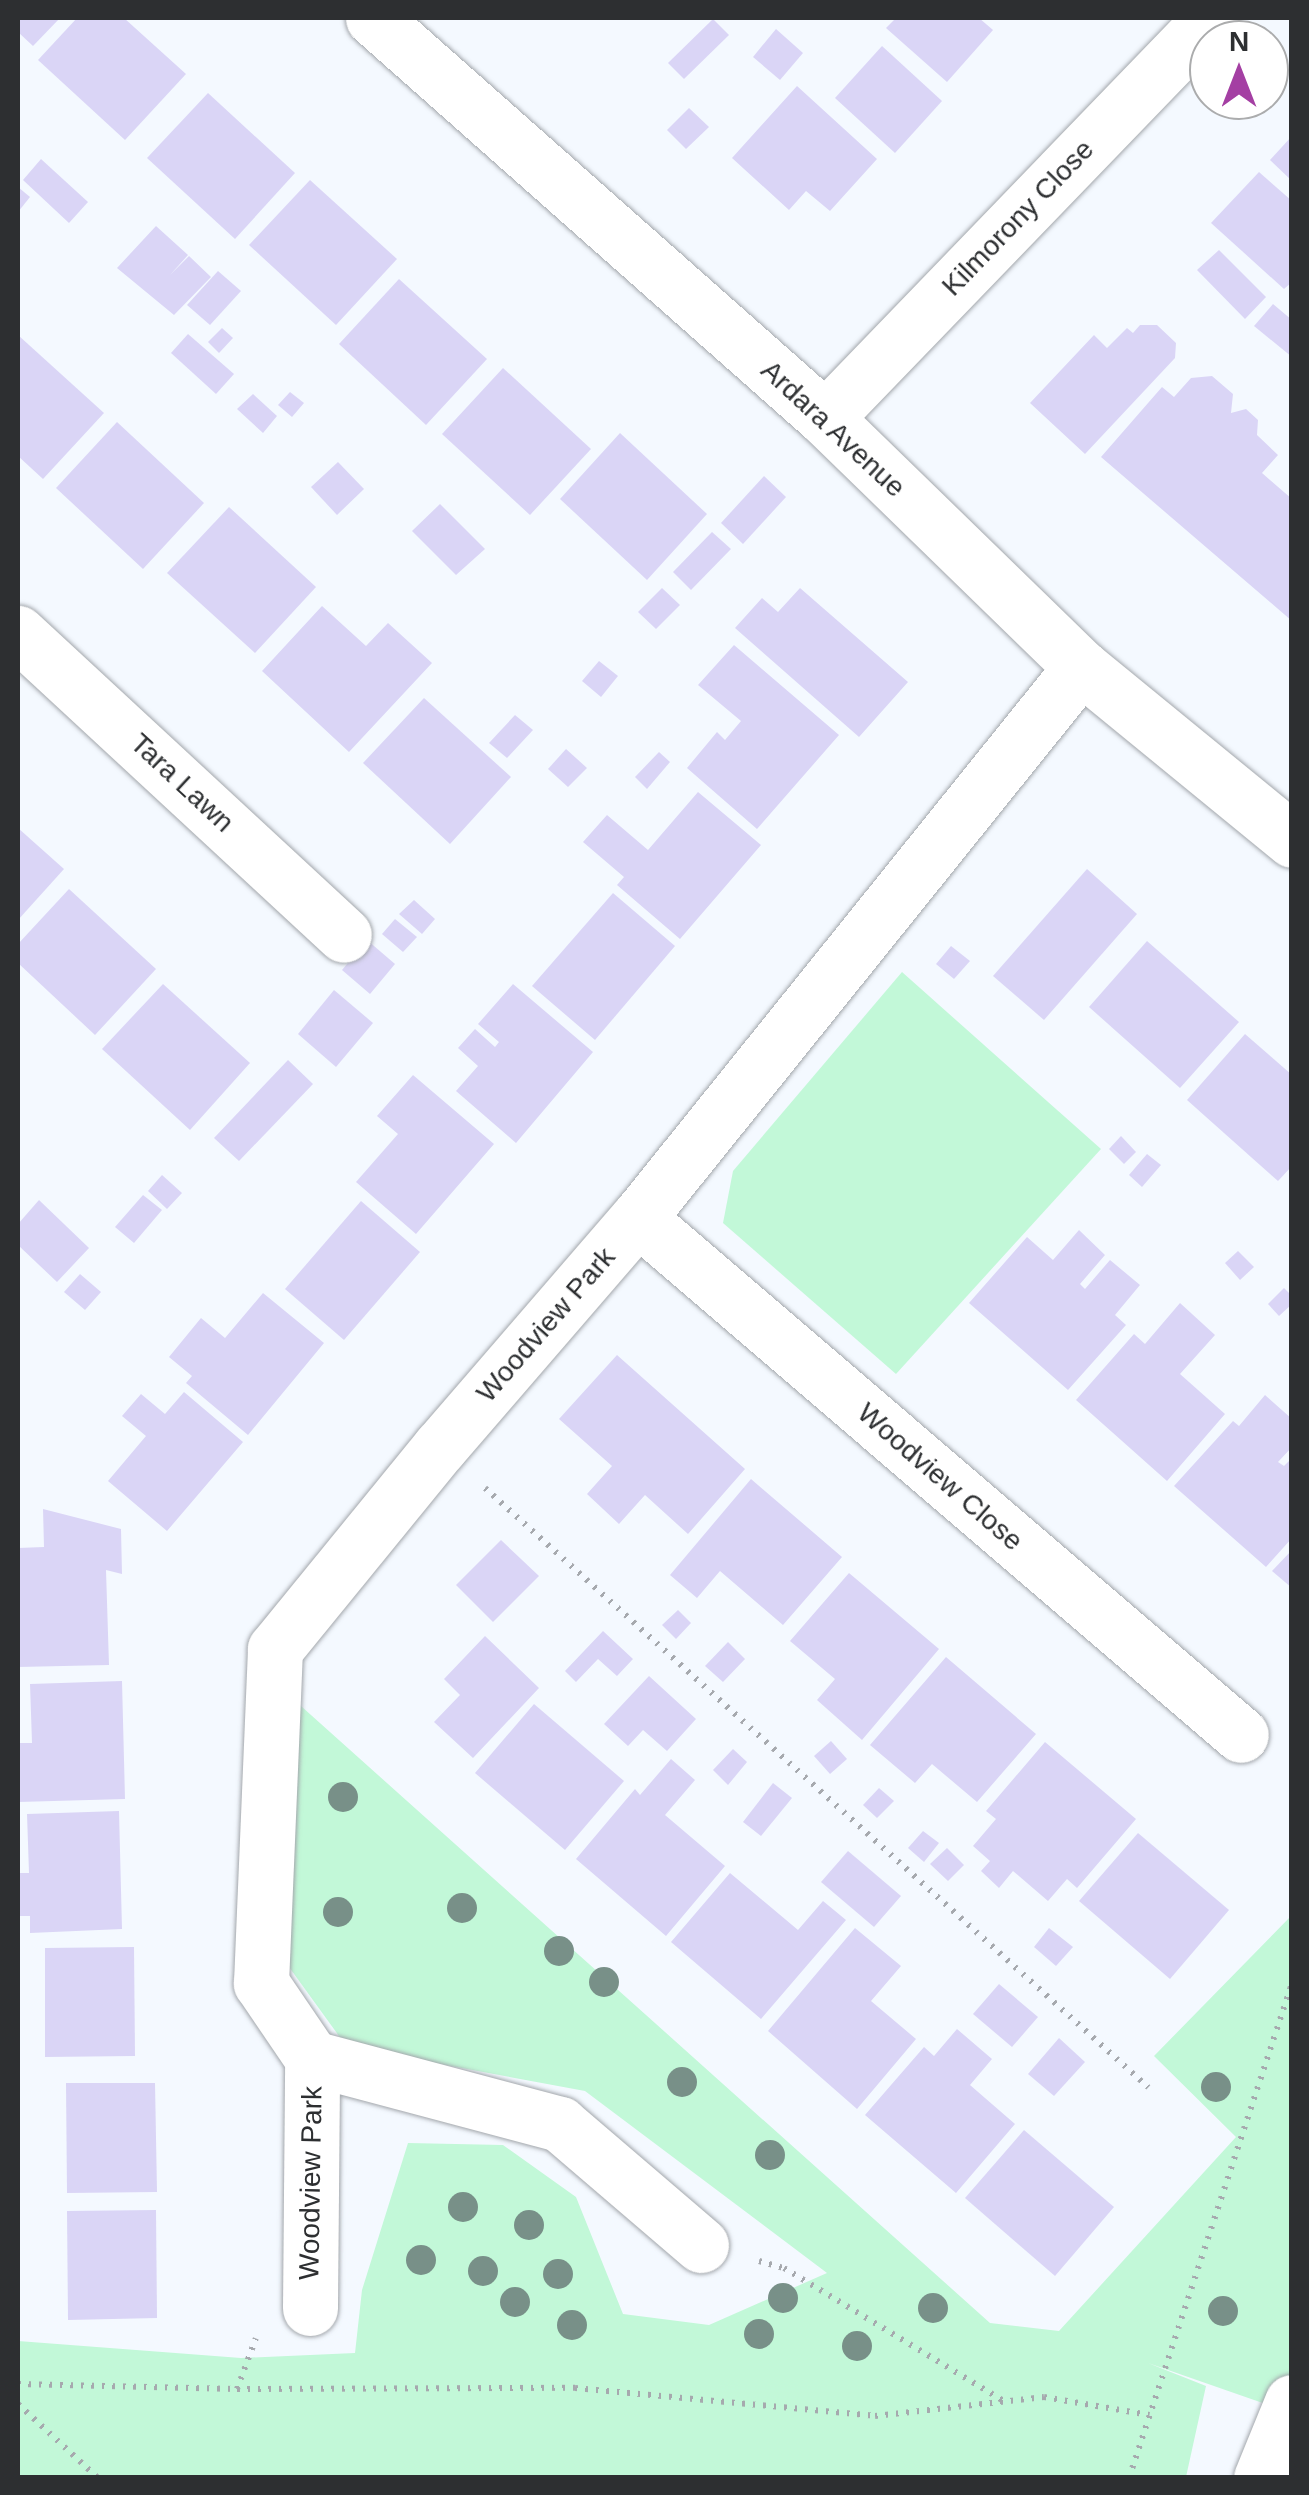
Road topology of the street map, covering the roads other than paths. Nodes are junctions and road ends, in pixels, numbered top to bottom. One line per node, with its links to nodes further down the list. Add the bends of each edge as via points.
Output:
1 (374, 18): 3 (street, Ardara Avenue)
2 (1211, 18): 3 (street, Kilmorony Close)
3 (825, 418): 5 (street, Ardara Avenue)
4 (18, 633): 7 (street, Tara Lawn)
5 (1080, 668): 6 (street, Ardara Avenue); 8 (street, Woodview Park)
6 (1292, 840)
7 (344, 936)
8 (638, 1218): 9 (street, Woodview Close); 10 (street, Woodview Park, via 275,1649 261,1983)
9 (1242, 1735)
10 (312, 2058): 11 (street, Woodview Park, via 560,2124); 12 (street, Woodview Park)
11 (701, 2246)
12 (310, 2308)
13 (1292, 2402): 14 (street)
14 (1261, 2478)

